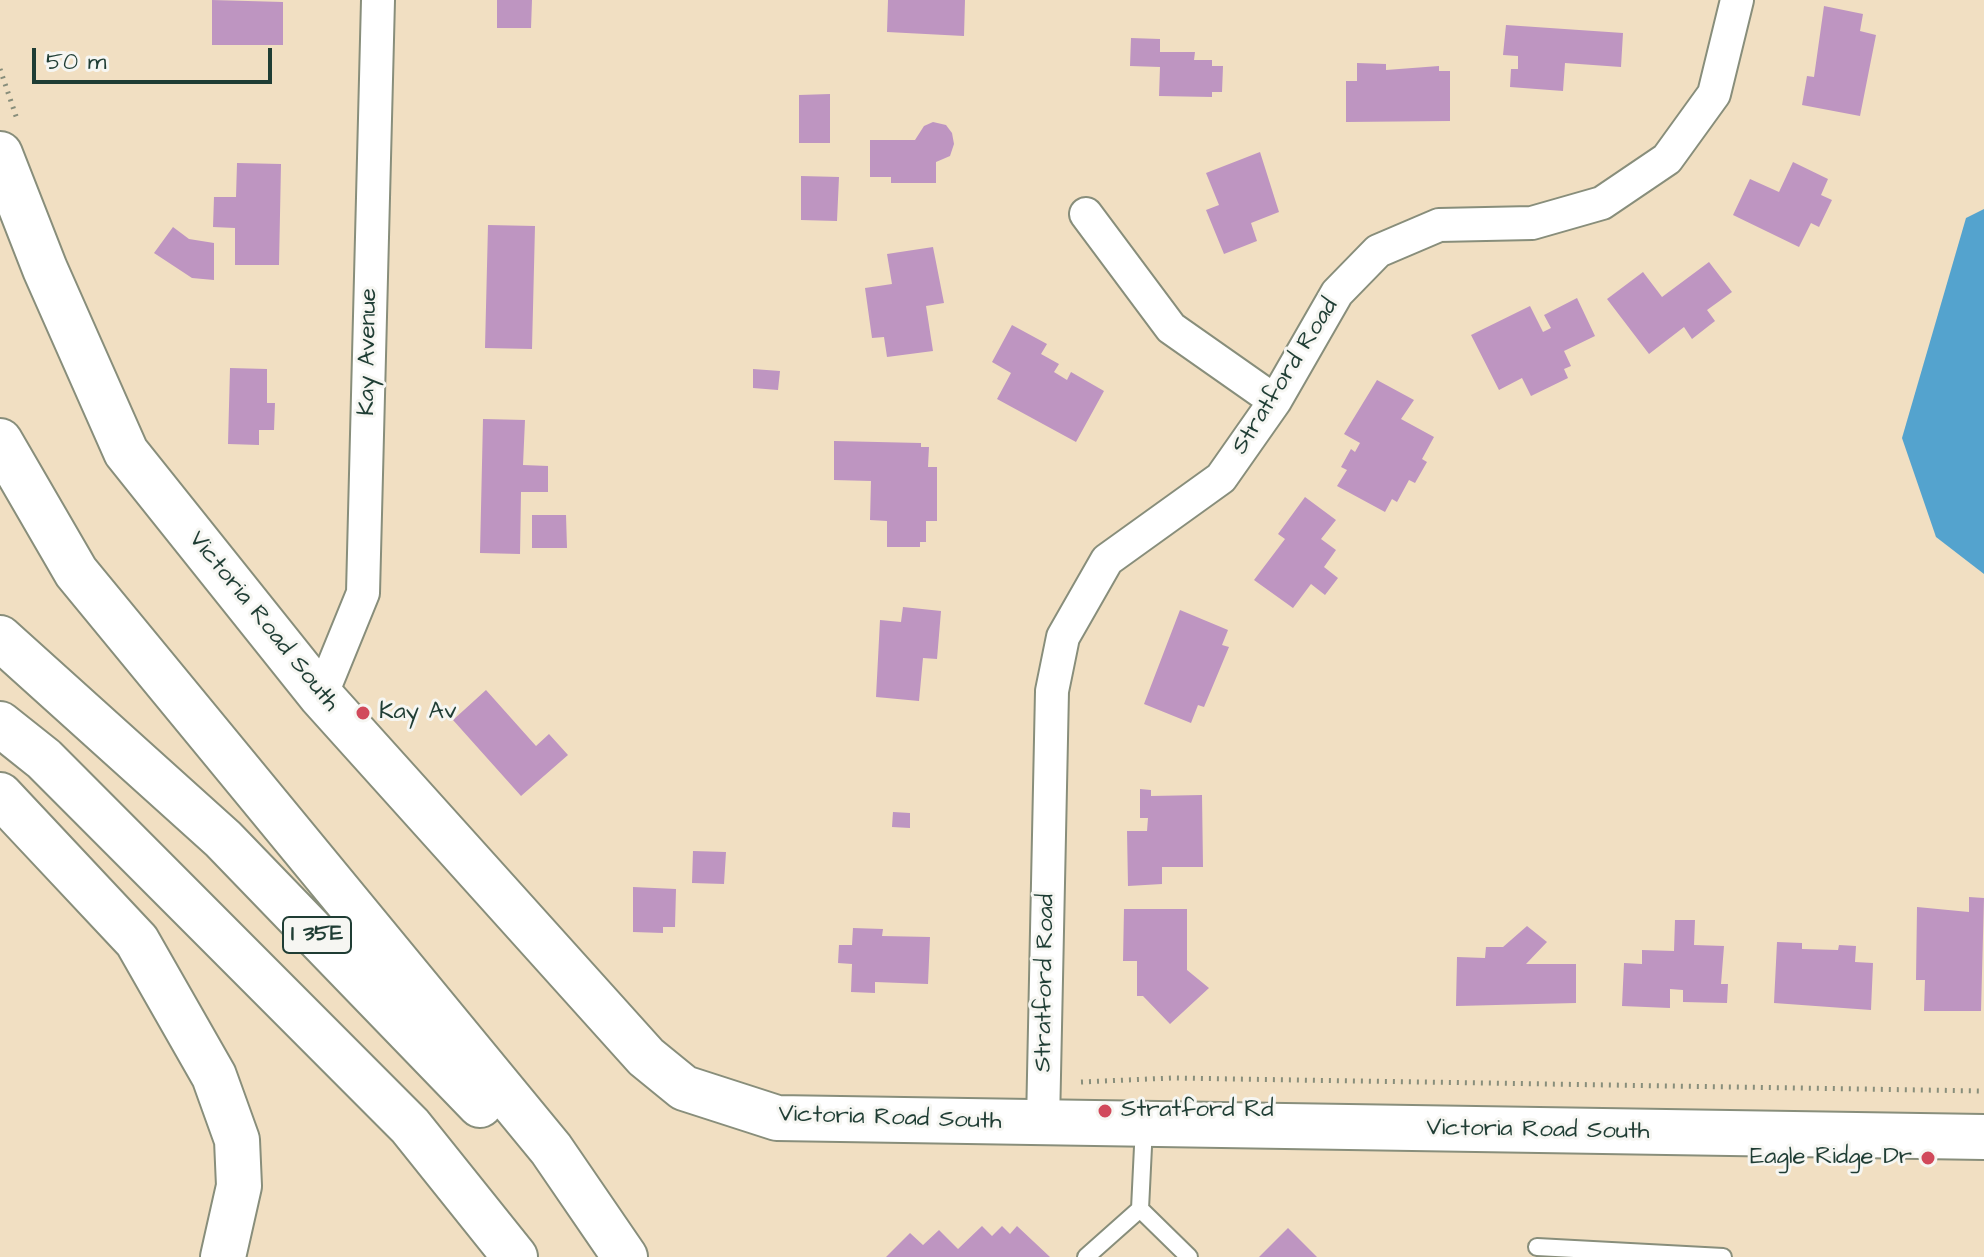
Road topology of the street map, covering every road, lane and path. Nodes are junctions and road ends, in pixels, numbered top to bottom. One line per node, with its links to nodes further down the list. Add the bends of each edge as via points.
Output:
1 (378, 0): 9 (street, Kay Avenue, via 363,593)
2 (1737, 0): 6 (street, Stratford Road, via 1714,94 1667,159 1602,203 1532,223 1439,225 1378,251 1337,293)
3 (0, 69): 4 (path)
4 (9, 140): 9 (main road, Victoria Road South, via 45,269 126,452)
5 (1086, 214): 6 (street, via 1171,328)
6 (1275, 401): 13 (street, Stratford Road, via 1221,478 1107,560 1063,637 1052,691)
7 (0, 441): 21 (main road, via 76,572 551,1149)
8 (0, 638): 20 (main road, I 35E, via 223,839 475,1099)
9 (321, 696): 13 (main road, Victoria Road South, via 646,1057 684,1088 777,1118)
10 (0, 724): 19 (main road, I 35E, via 44,759 410,1126)
11 (0, 795): 18 (main road, via 137,941 214,1076 237,1140 239,1186)
12 (1984, 1091): 13 (path, via 1172,1078)
13 (1044, 1104): 14 (main road, Victoria Road South)
14 (1144, 1125): 15 (main road, Victoria Road South); 16 (lane)
15 (1984, 1137)
16 (1140, 1209): 22 (lane); 23 (lane)
17 (1537, 1247): 24 (lane)
18 (223, 1257)
19 (515, 1257)
20 (608, 1257)
21 (625, 1257)
22 (1086, 1257)
23 (1189, 1257)
24 (1723, 1257)

